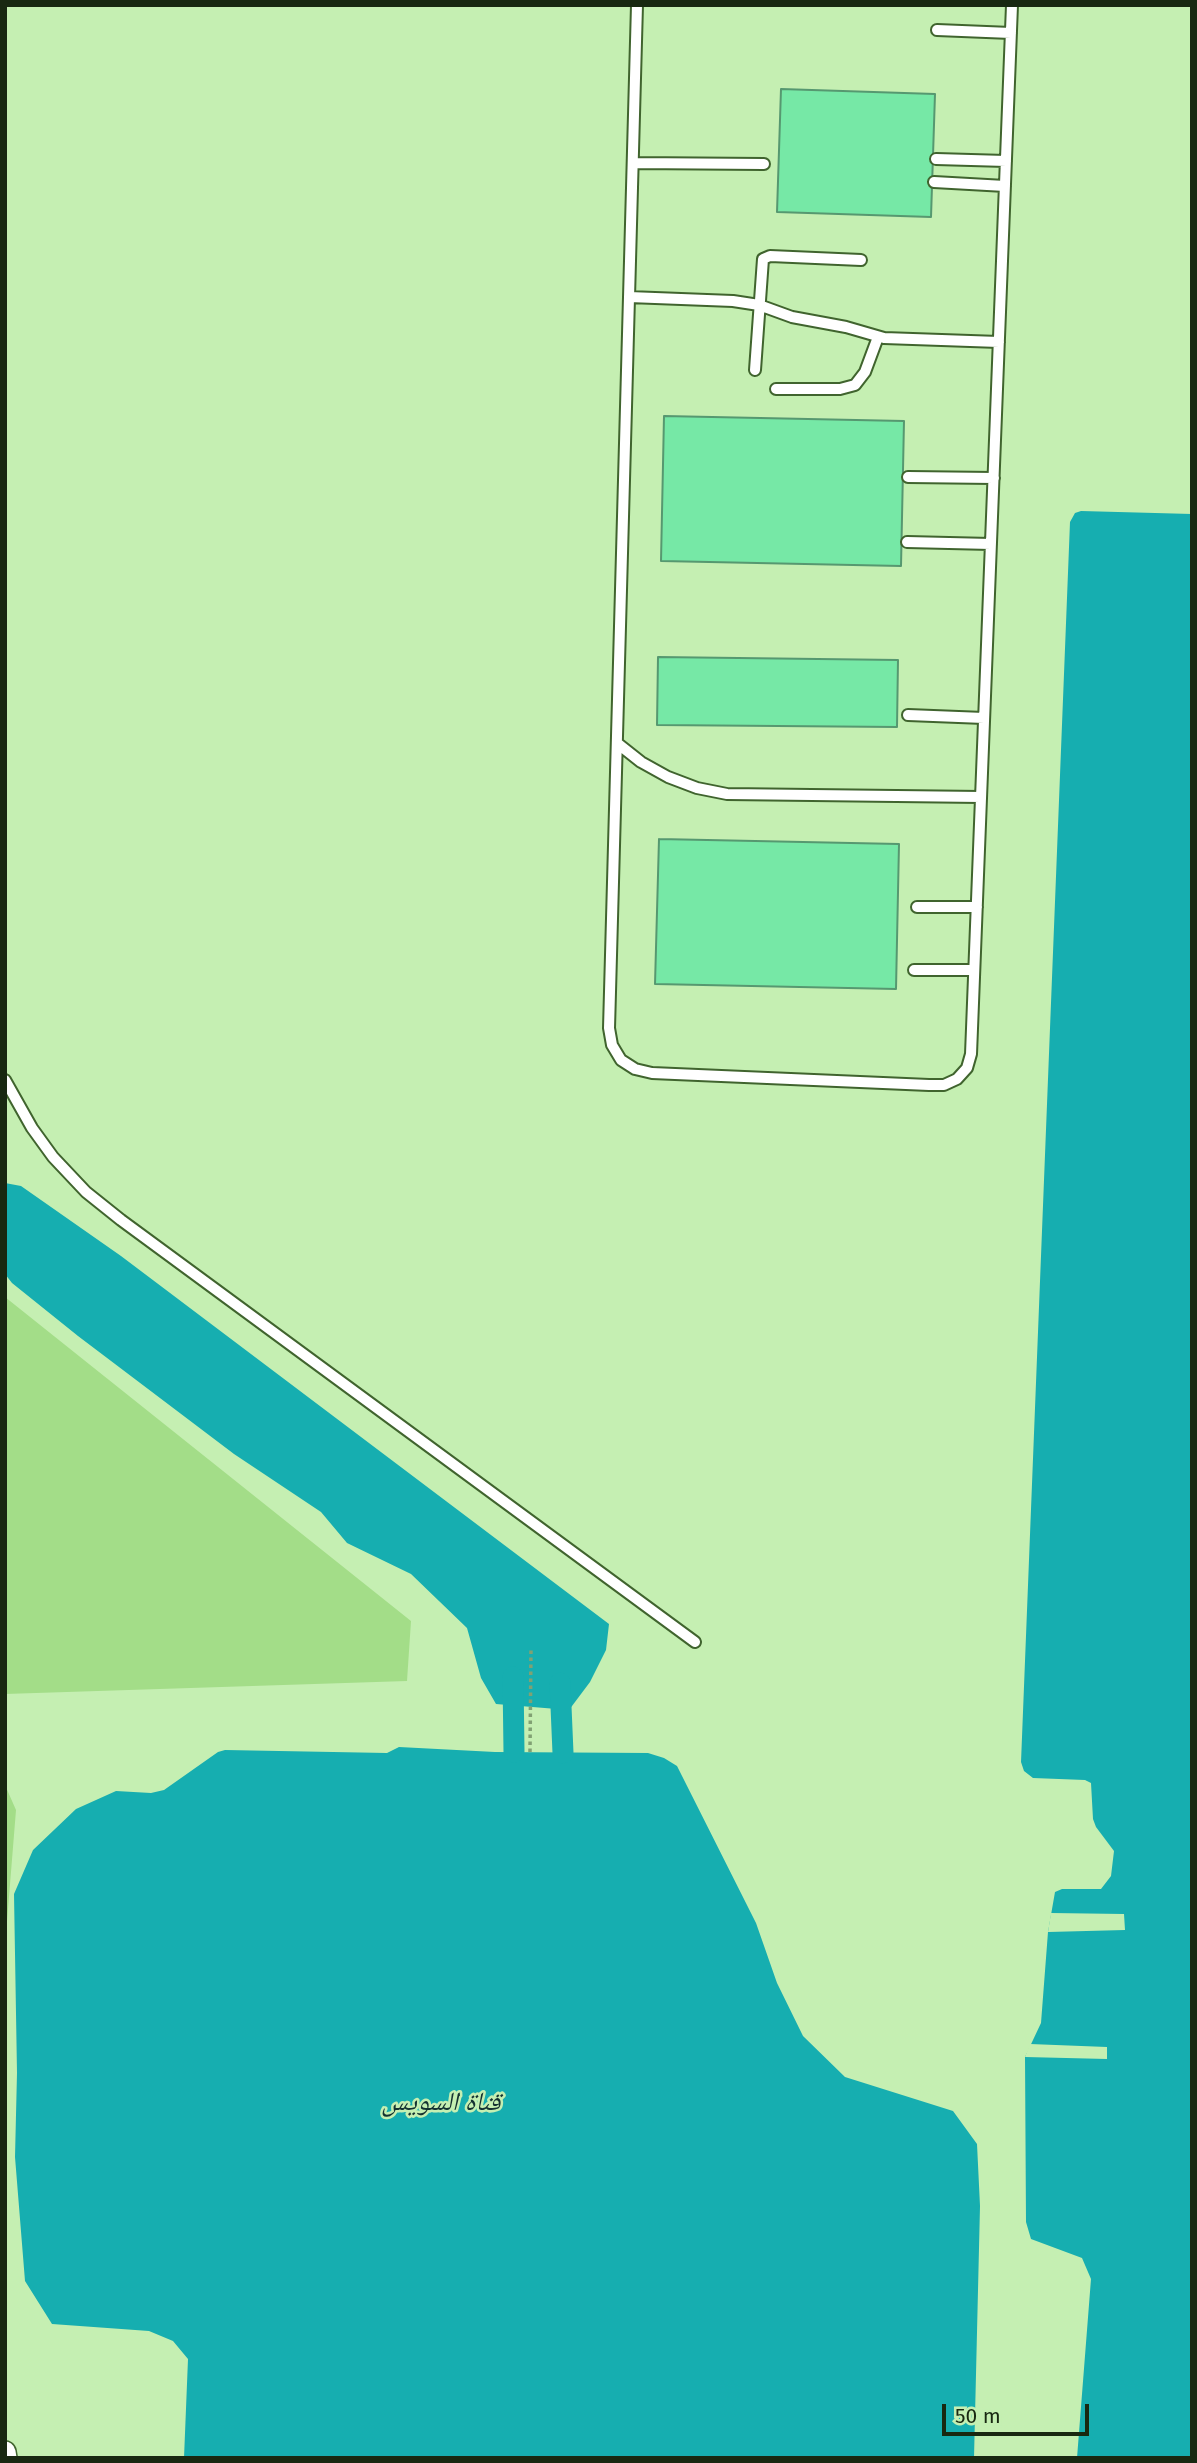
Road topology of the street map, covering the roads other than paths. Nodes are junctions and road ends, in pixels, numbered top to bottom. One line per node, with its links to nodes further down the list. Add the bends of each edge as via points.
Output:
1 (637, 5): 7 (lane)
2 (1012, 5): 4 (lane)
3 (937, 30): 4 (lane)
4 (1011, 33): 6 (lane)
5 (936, 159): 6 (lane)
6 (1006, 161): 10 (lane)
7 (633, 163): 8 (lane); 12 (lane)
8 (764, 164)
9 (934, 182): 10 (lane)
10 (1005, 186): 15 (lane)
11 (862, 260): 13 (lane, via 766,256 761,262)
12 (629, 297): 13 (lane); 24 (lane)
13 (759, 305): 14 (lane); 16 (lane)
14 (878, 337): 15 (lane); 17 (lane, via 865,372 855,384 839,389)
15 (999, 342): 19 (lane)
16 (755, 370)
17 (776, 389)
18 (908, 477): 19 (lane)
19 (994, 478): 21 (lane)
20 (907, 542): 21 (lane)
21 (991, 544): 23 (lane)
22 (908, 715): 23 (lane)
23 (984, 718): 25 (lane)
24 (617, 743): 25 (lane, via 668,778 727,794); 29 (lane, via 609,1028 612,1045 635,1069 944,1085 967,1068 971,1054)
25 (981, 797): 27 (lane)
26 (917, 907): 27 (lane)
27 (976, 907): 29 (lane)
28 (915, 970): 29 (lane)
29 (974, 970)
30 (5, 1080): 31 (lane, via 32,1128 86,1192)
31 (695, 1642)
32 (5, 2452): 33 (street)
33 (6, 2458)

